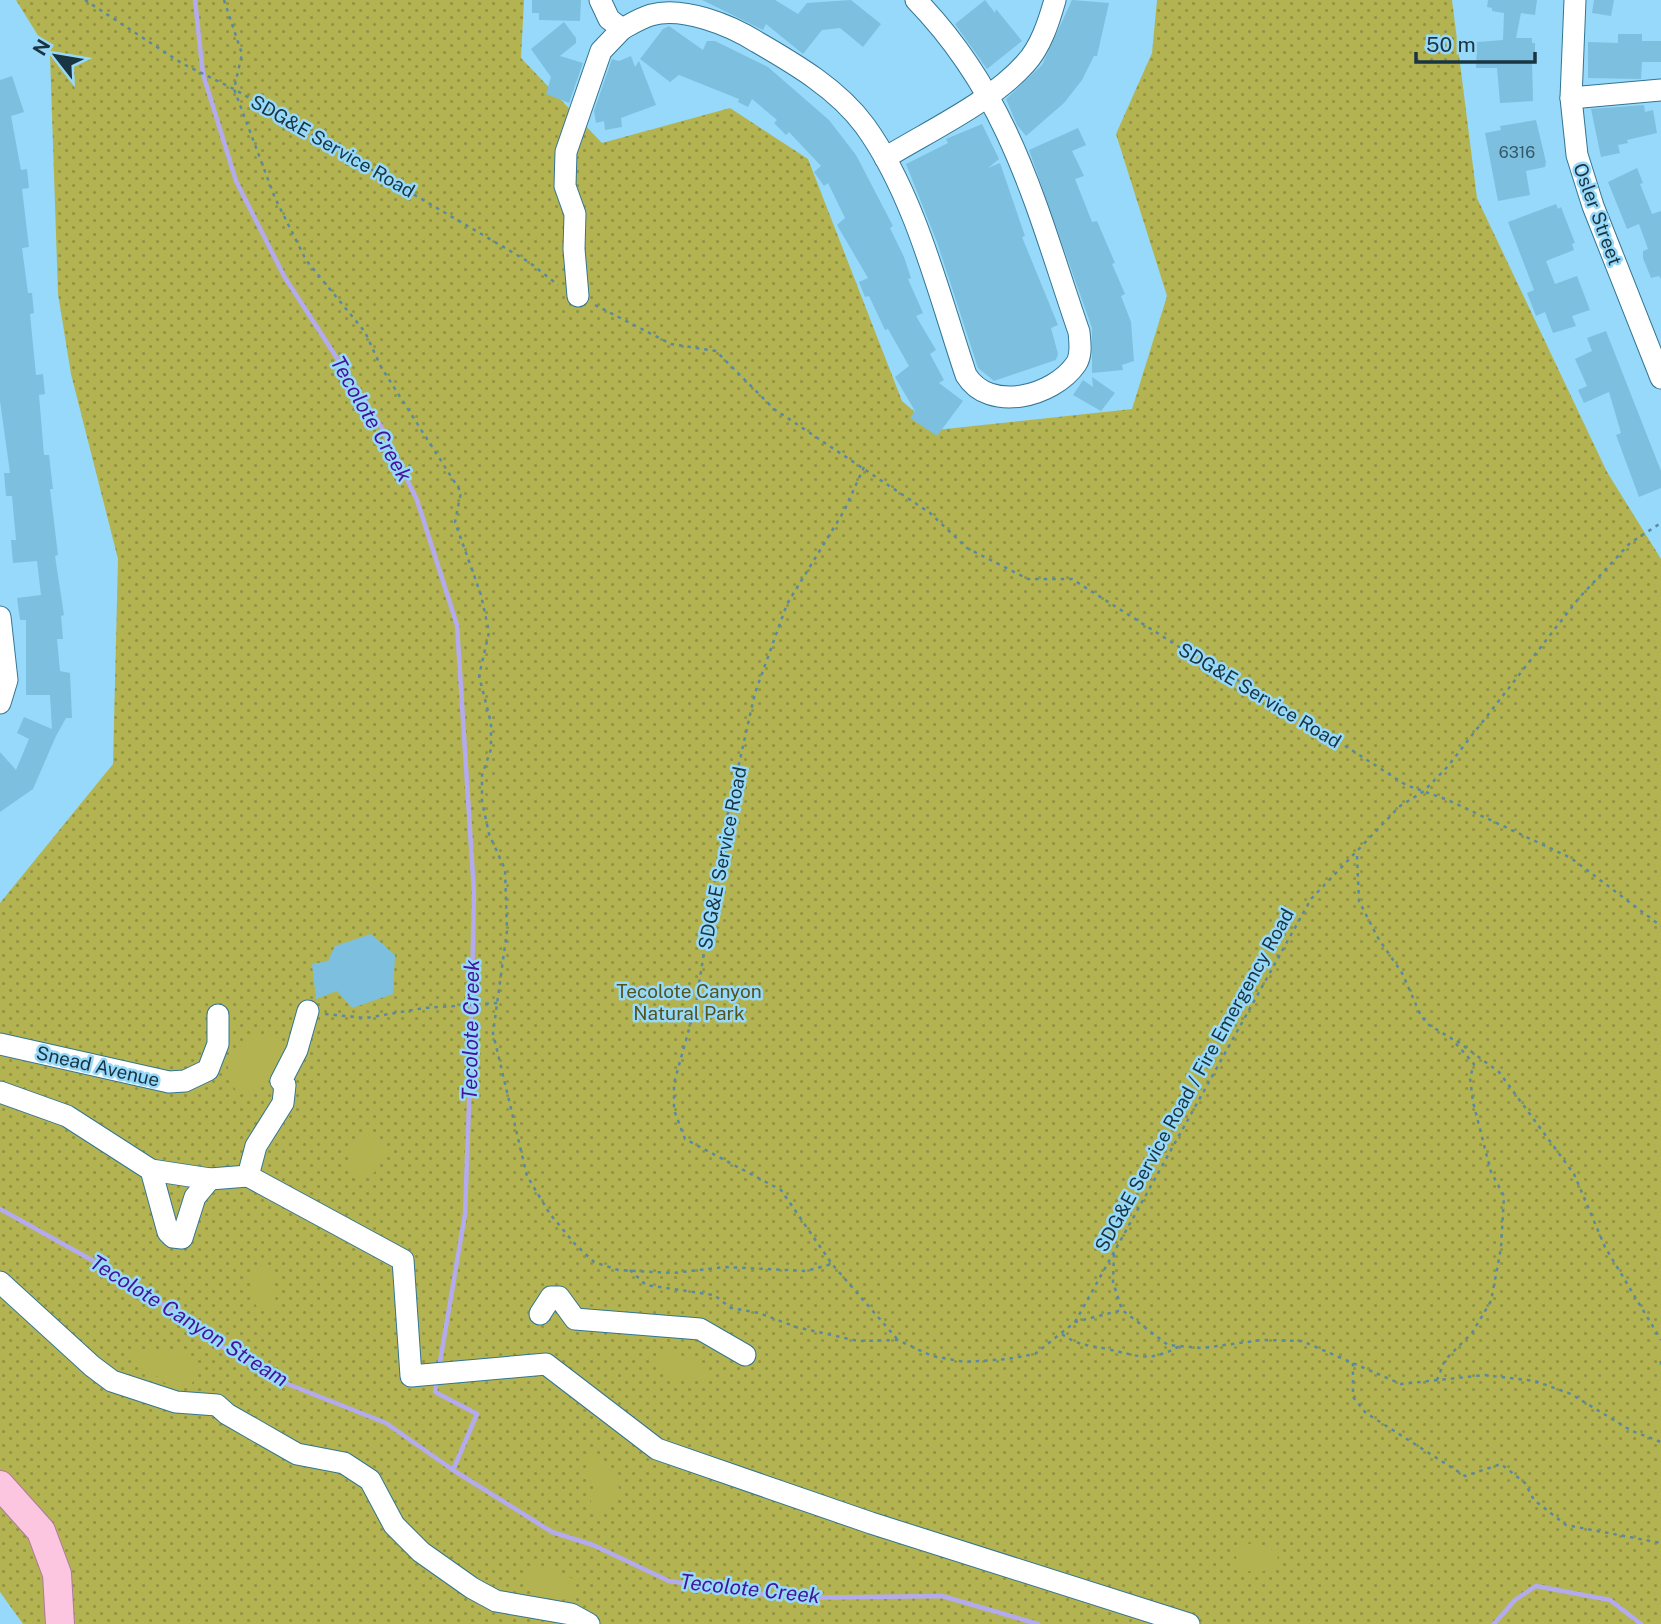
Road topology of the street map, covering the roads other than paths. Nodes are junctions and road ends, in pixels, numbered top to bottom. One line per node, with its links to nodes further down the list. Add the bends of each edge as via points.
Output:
1 (600, 0): 5 (street, via 608,19)
2 (916, 0): 7 (street, via 970,63)
3 (1055, 0): 7 (street, via 1049,24 1026,63)
4 (1575, 0): 8 (street, Osler Street)
5 (622, 29): 9 (street, via 652,15 685,14 743,34 811,74 864,124); 10 (street, via 601,51 566,152 565,186 575,214)
6 (1661, 90): 8 (street)
7 (989, 94): 9 (street); 9 (street, via 1016,148 1079,332 1076,364 1059,381 1022,397 990,396 974,388)
8 (1571, 99): 11 (street, Osler Street, via 1577,155 1593,206)
9 (885, 158)
10 (578, 296)
11 (1661, 378)
12 (0, 618): 13 (street, via 6,680)
13 (0, 703)
14 (307, 1011): 19 (street, via 297,1050 281,1081 285,1085 283,1103 256,1146)
15 (218, 1015): 16 (street, Snead Avenue, via 218,1044 208,1070 185,1081 169,1082)
16 (0, 1044)
17 (0, 1092): 18 (street, via 67,1116)
18 (151, 1170): 20 (street); 20 (street, via 168,1232 177,1238 187,1230 195,1197)
19 (248, 1177): 20 (street); 27 (street, via 403,1260 411,1376 545,1364 657,1449)
20 (210, 1179)
21 (0, 1282): 26 (street, via 112,1381 176,1402 217,1405 297,1454 344,1463 370,1480 403,1534 472,1588 496,1601 571,1614)
22 (540, 1314): 23 (street, via 551,1297 559,1297 575,1319 700,1329)
23 (745, 1355)
24 (0, 1485): 25 (main road, via 41,1531 57,1574)
25 (60, 1624)
26 (589, 1624)
27 (1189, 1624)

